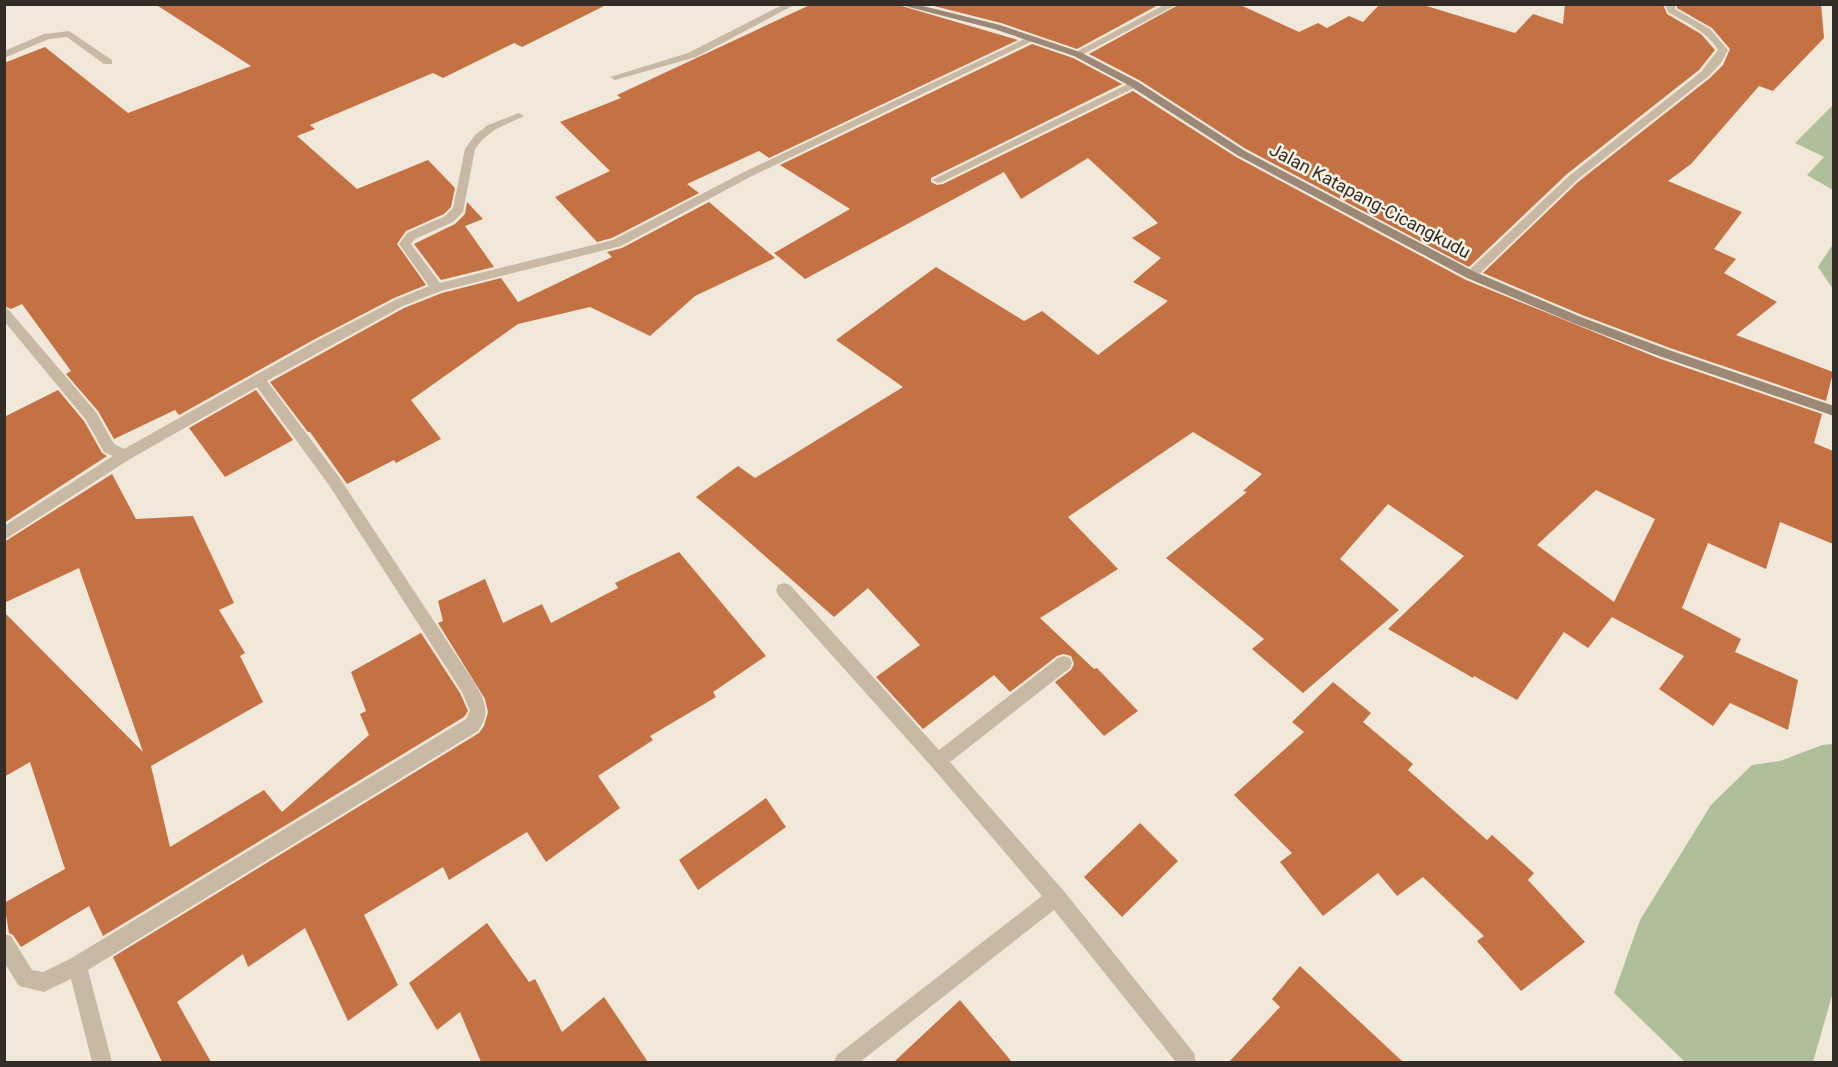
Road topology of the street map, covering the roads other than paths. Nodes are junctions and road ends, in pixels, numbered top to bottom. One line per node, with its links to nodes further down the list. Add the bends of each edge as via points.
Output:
1 (792, 4): 9 (street, via 692,55)
2 (901, 4): 5 (street, Jalan Katapang-Cicangkudu)
3 (1174, 4): 6 (street)
4 (1670, 4): 13 (street, via 1671,10 1719,41 1723,50 1717,62 1573,178)
5 (1034, 38): 6 (street, Jalan Katapang-Cicangkudu); 14 (street, via 748,174 618,243)
6 (1077, 54): 10 (street, Jalan Katapang-Cicangkudu)
7 (4, 55): 8 (street, via 47,36 69,34)
8 (108, 62)
9 (615, 77)
10 (1134, 84): 12 (street); 13 (street, Jalan Katapang-Cicangkudu, via 1241,153)
11 (519, 116): 14 (street, via 492,127 470,149 459,210 449,219 411,236 405,244)
12 (938, 180)
13 (1471, 275): 17 (street, Jalan Katapang-Cicangkudu, via 1653,349)
14 (437, 288): 16 (street, via 399,303)
15 (4, 312): 18 (street, via 91,416 109,448)
16 (259, 380): 18 (street); 25 (street, via 334,481 462,677 478,705 478,717 472,725)
17 (1833, 411)
18 (125, 455): 19 (street)
19 (4, 534)
20 (784, 590): 22 (street)
21 (1064, 663): 22 (street)
22 (938, 761): 23 (street)
23 (1056, 897): 26 (street); 28 (street)
24 (4, 943): 25 (street, via 26,980 44,982)
25 (76, 966): 27 (street)
26 (1187, 1060)
27 (102, 1062)
28 (843, 1062)

